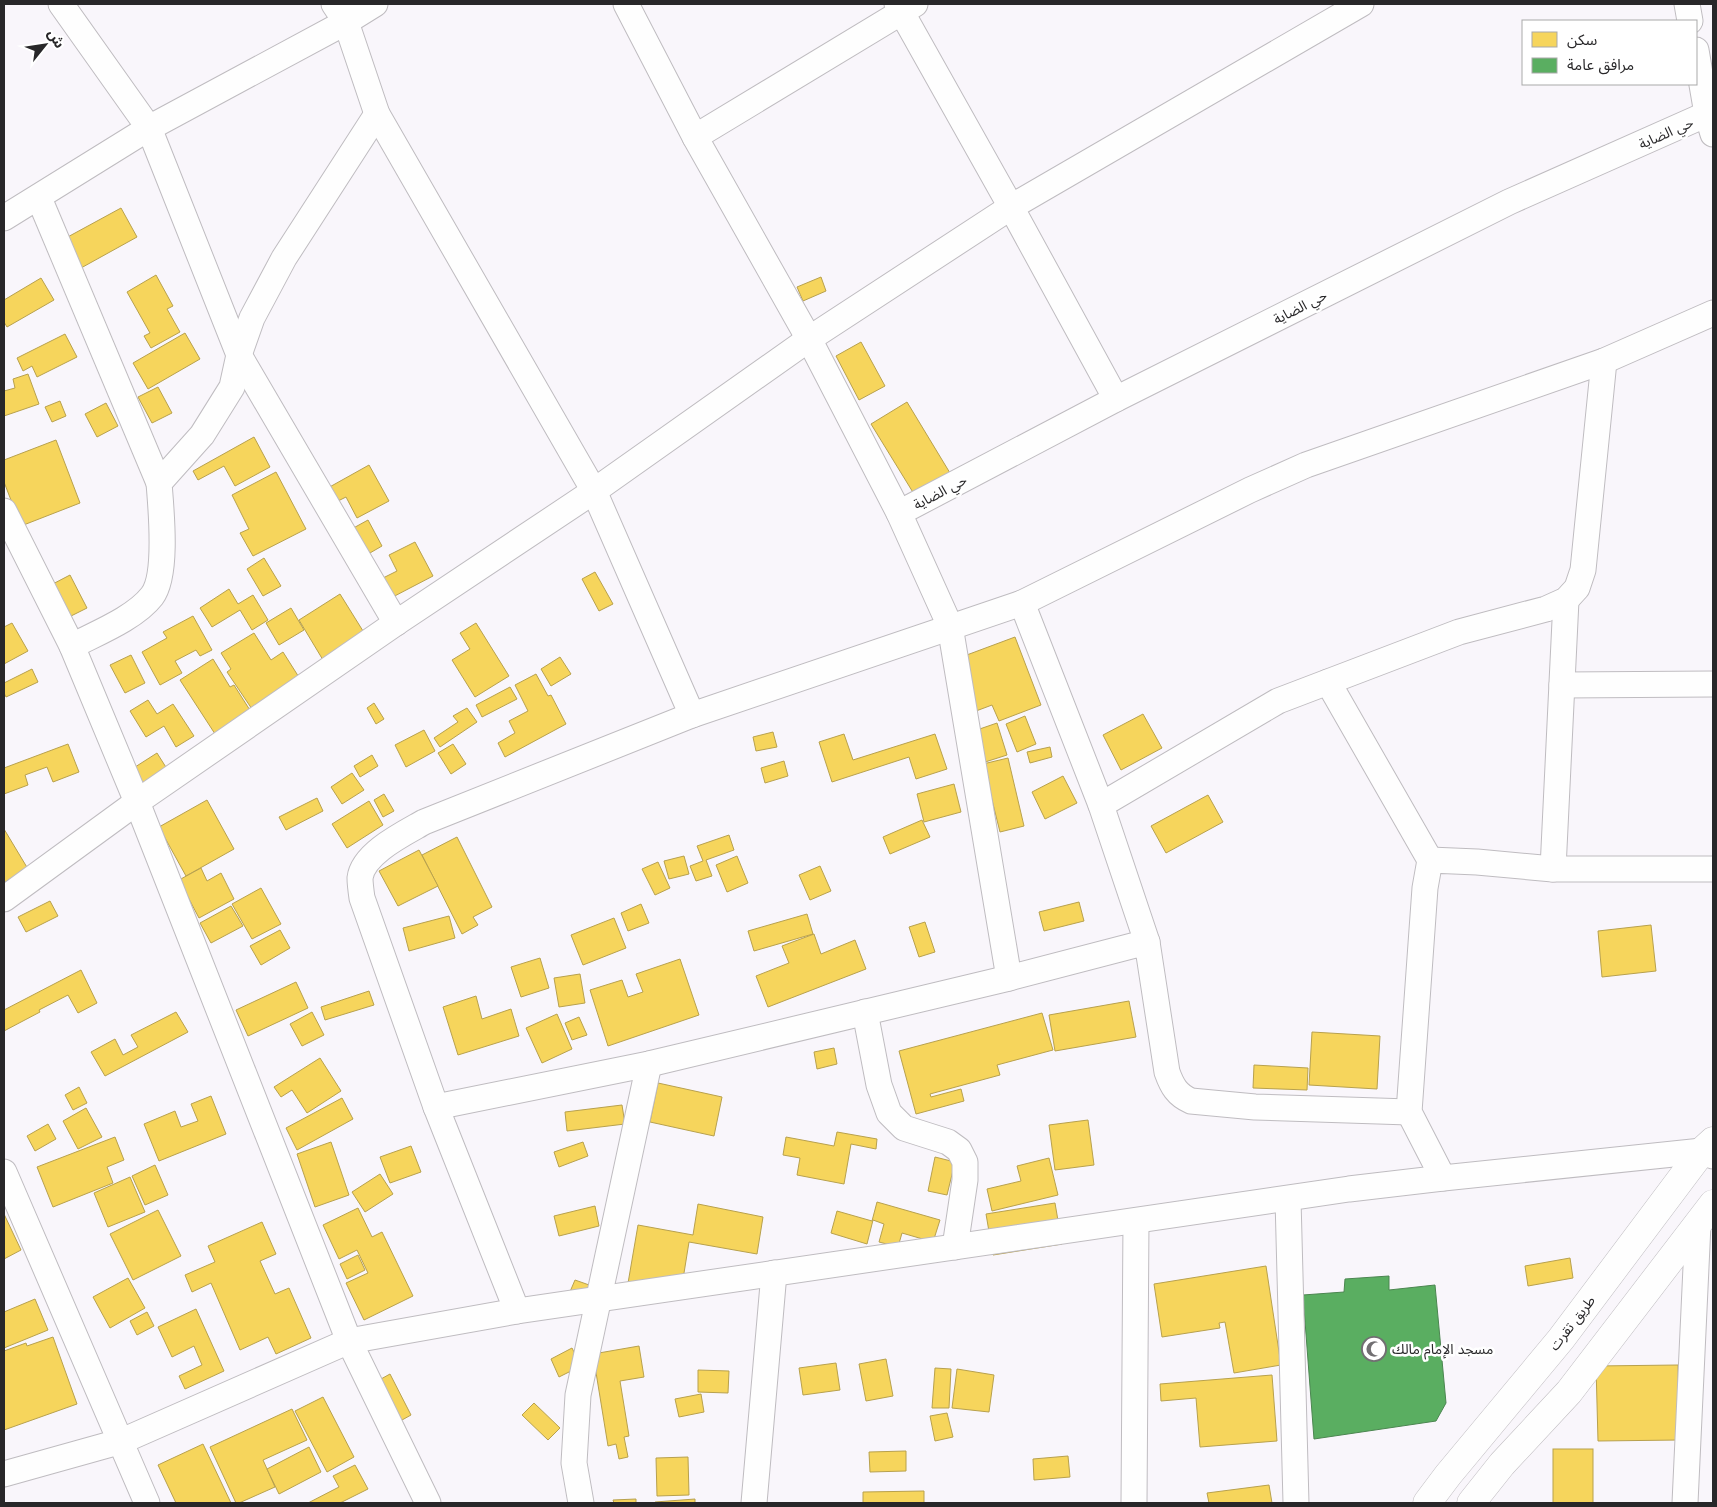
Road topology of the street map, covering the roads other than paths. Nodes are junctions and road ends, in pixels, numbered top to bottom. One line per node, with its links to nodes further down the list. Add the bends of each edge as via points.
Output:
1 (61, 4): 12 (street)
2 (375, 4): 7 (street)
3 (626, 4): 13 (street)
4 (1361, 4): 15 (street)
5 (1687, 4): 8 (street)
6 (904, 6): 13 (street); 15 (street)
7 (340, 13): 10 (street); 12 (street)
8 (1690, 20)
9 (1697, 55): 11 (street)
10 (377, 114): 19 (street, via 284,258 252,318); 23 (street)
11 (1710, 124): 21 (street, حي الضاية, via 1509,202)
12 (149, 128): 14 (street); 19 (street)
13 (695, 137): 18 (street)
14 (38, 198): 16 (street); 22 (street)
15 (1011, 207): 18 (street); 21 (street)
16 (4, 218)
17 (1713, 313): 20 (street)
18 (809, 339): 23 (street); 25 (street)
19 (239, 355): 22 (street, via 232,387 202,435); 28 (street)
20 (1604, 360): 26 (street, via 1583,570 1577,588); 27 (street, via 1306,465)
21 (1116, 400): 25 (street, حي الضاية)
22 (159, 483): 30 (street, via 161,572 158,586 152,597 134,613)
23 (594, 491): 28 (street); 34 (street)
24 (4, 511): 30 (street)
25 (900, 513): 29 (street)
26 (1566, 600): 31 (street, via 1546,609 1459,632); 33 (street)
27 (1022, 603): 29 (street); 36 (street)
28 (396, 623): 35 (street)
29 (950, 626): 34 (street); 42 (street)
30 (72, 646): 35 (street)
31 (1328, 682): 36 (street, via 1278,701); 37 (street)
32 (1713, 684): 33 (street)
33 (1562, 685): 38 (street)
34 (692, 715): 45 (street, via 424,822 369,859 360,877 362,898)
35 (137, 802): 40 (street); 57 (street)
36 (1101, 805): 41 (street)
37 (1430, 860): 38 (street); 46 (street, via 1425,888)
38 (1553, 869): 39 (street)
39 (1713, 869)
40 (4, 899)
41 (1147, 942): 42 (street); 46 (street, via 1167,1072 1181,1097 1255,1108)
42 (1009, 978): 43 (street)
43 (865, 1012): 44 (street); 53 (street, via 879,1084 889,1113 904,1128 948,1142 959,1150 964,1162 965,1180)
44 (649, 1064): 45 (street); 55 (street)
45 (436, 1107): 56 (street)
46 (1409, 1112): 49 (street)
47 (1710, 1149): 49 (street); 66 (main road, طريق تقرت)
48 (4, 1172): 58 (street)
49 (1443, 1178): 50 (street)
50 (1288, 1199): 52 (street); 65 (street)
51 (1706, 1214): 67 (main road, via 1569,1392 1502,1464); 68 (street)
52 (1136, 1221): 53 (street); 64 (street)
53 (955, 1247): 54 (street)
54 (774, 1274): 55 (street); 63 (street)
55 (599, 1299): 56 (street); 62 (street, via 578,1395 574,1463)
56 (518, 1311): 57 (street)
57 (349, 1341): 58 (street); 61 (street)
58 (122, 1441): 59 (street); 60 (street)
59 (4, 1474)
60 (147, 1503)
61 (428, 1503)
62 (581, 1503)
63 (754, 1503)
64 (1134, 1503)
65 (1296, 1503)
66 (1427, 1503)
67 (1472, 1503)
68 (1685, 1503)

